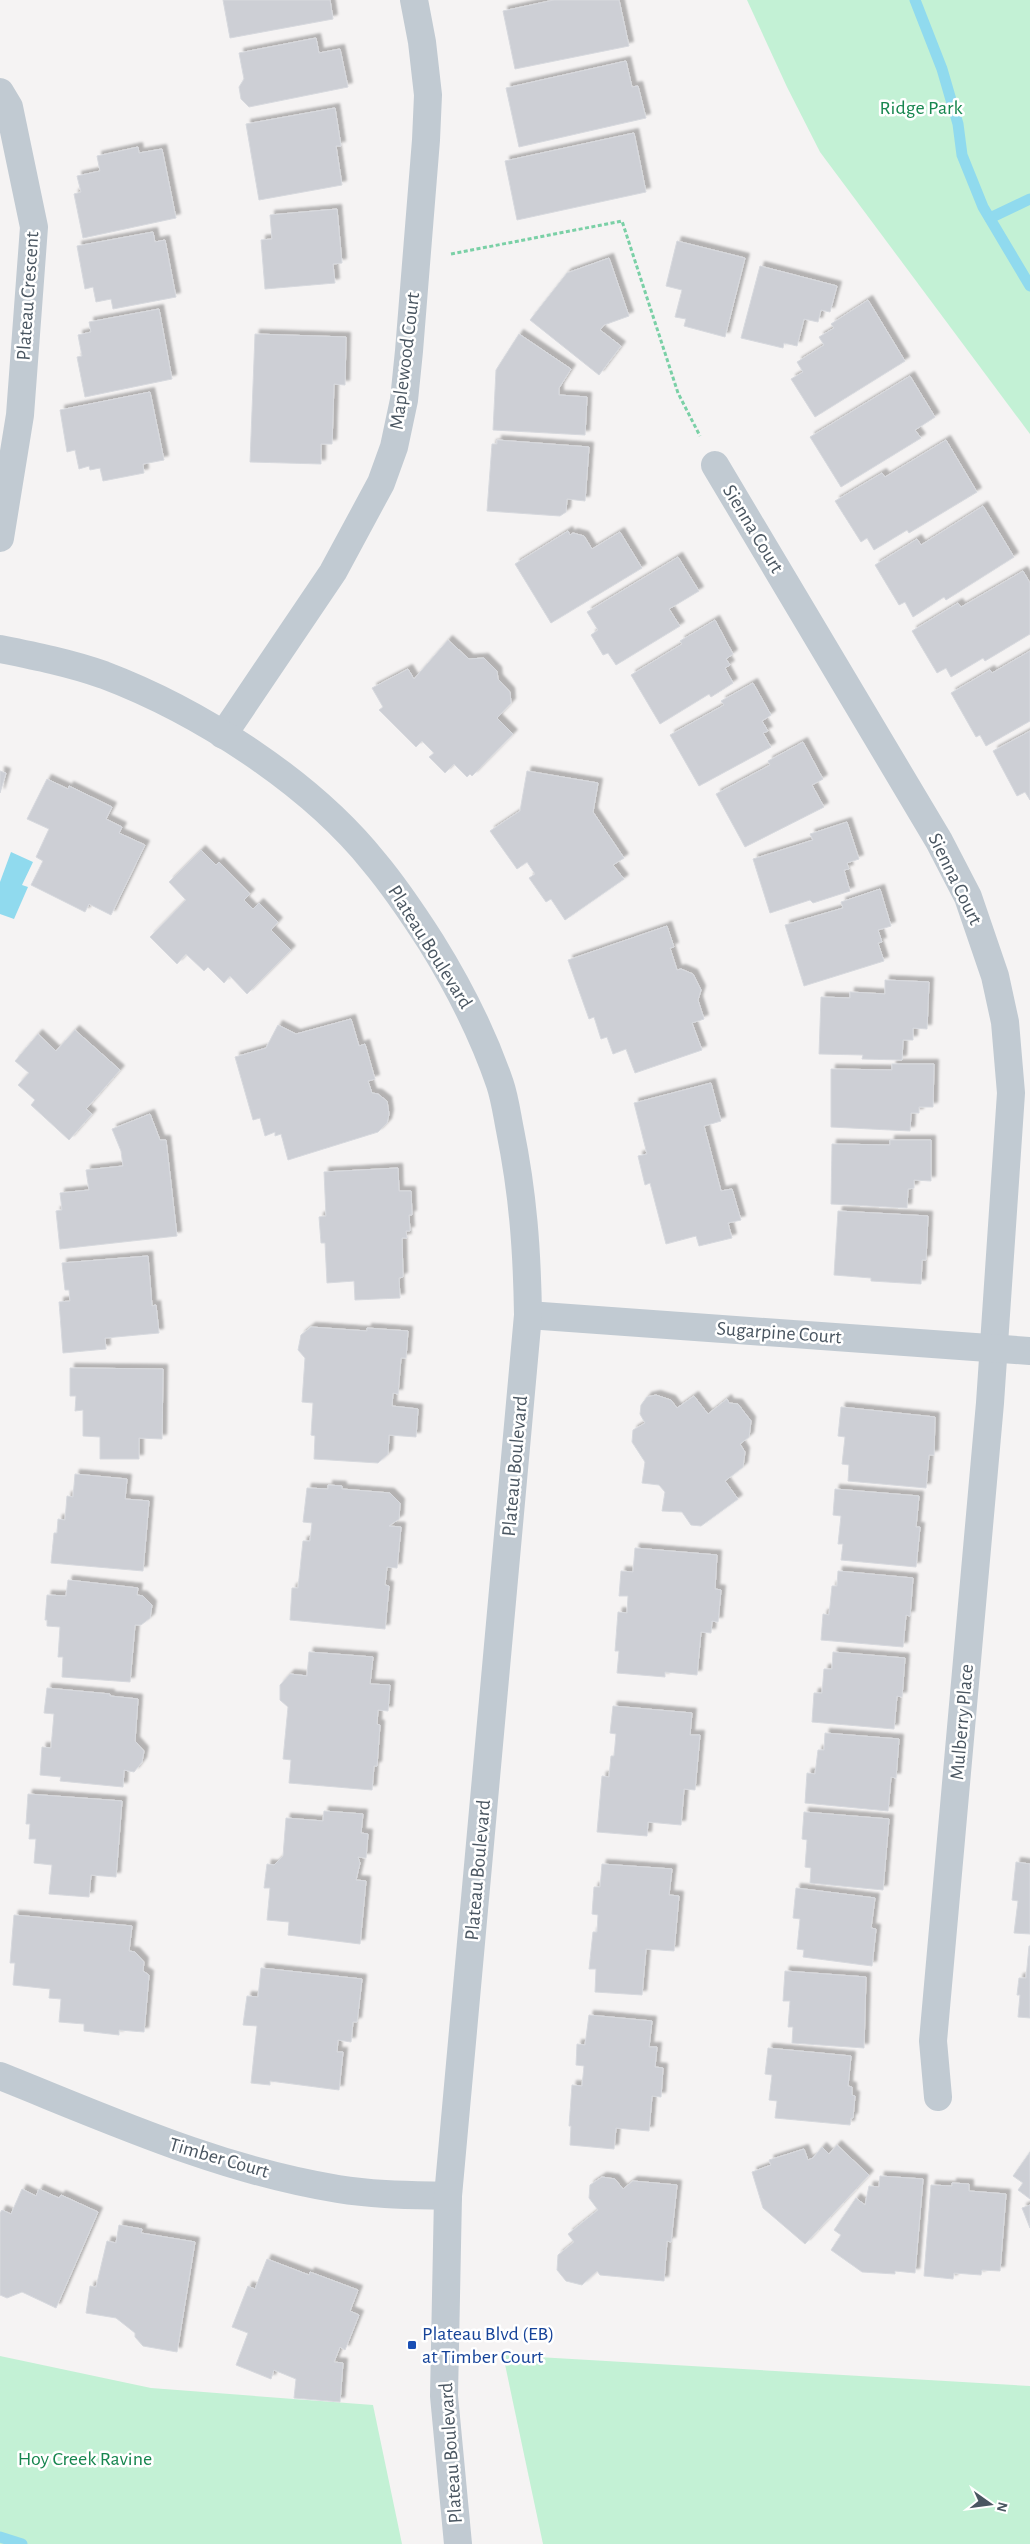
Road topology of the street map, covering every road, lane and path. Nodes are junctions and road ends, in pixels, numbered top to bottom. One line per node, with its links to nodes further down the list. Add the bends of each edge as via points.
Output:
1 (414, 0): 3 (street, Maplewood Court, via 428,95)
2 (0, 92): 4 (street, Plateau Crescent, via 9,107 34,227)
3 (416, 262): 5 (path, via 622,221 678,393); 8 (street, Maplewood Court, via 404,400 394,447 381,483 333,572)
4 (10, 411): 6 (street, Plateau Crescent)
5 (715, 465): 10 (street, Sienna Court, via 939,841 968,897 985,943 1005,1022 1011,1093)
6 (0, 538)
7 (0, 649): 8 (street, Plateau Boulevard, via 46,658 103,675 160,699)
8 (223, 736): 9 (street, Plateau Boulevard, via 281,773 335,820 378,867 453,977 478,1028 500,1086 524,1205)
9 (528, 1315): 10 (street, Sugarpine Court); 14 (street, Plateau Boulevard)
10 (995, 1348): 11 (street, Sugarpine Court); 13 (street, Mulberry Place, via 933,2041)
11 (1030, 1351)
12 (0, 2076): 14 (street, Timber Court, via 163,2142 290,2179 339,2189)
13 (938, 2097)
14 (448, 2196): 15 (street, Plateau Boulevard, via 444,2396)
15 (458, 2544)

